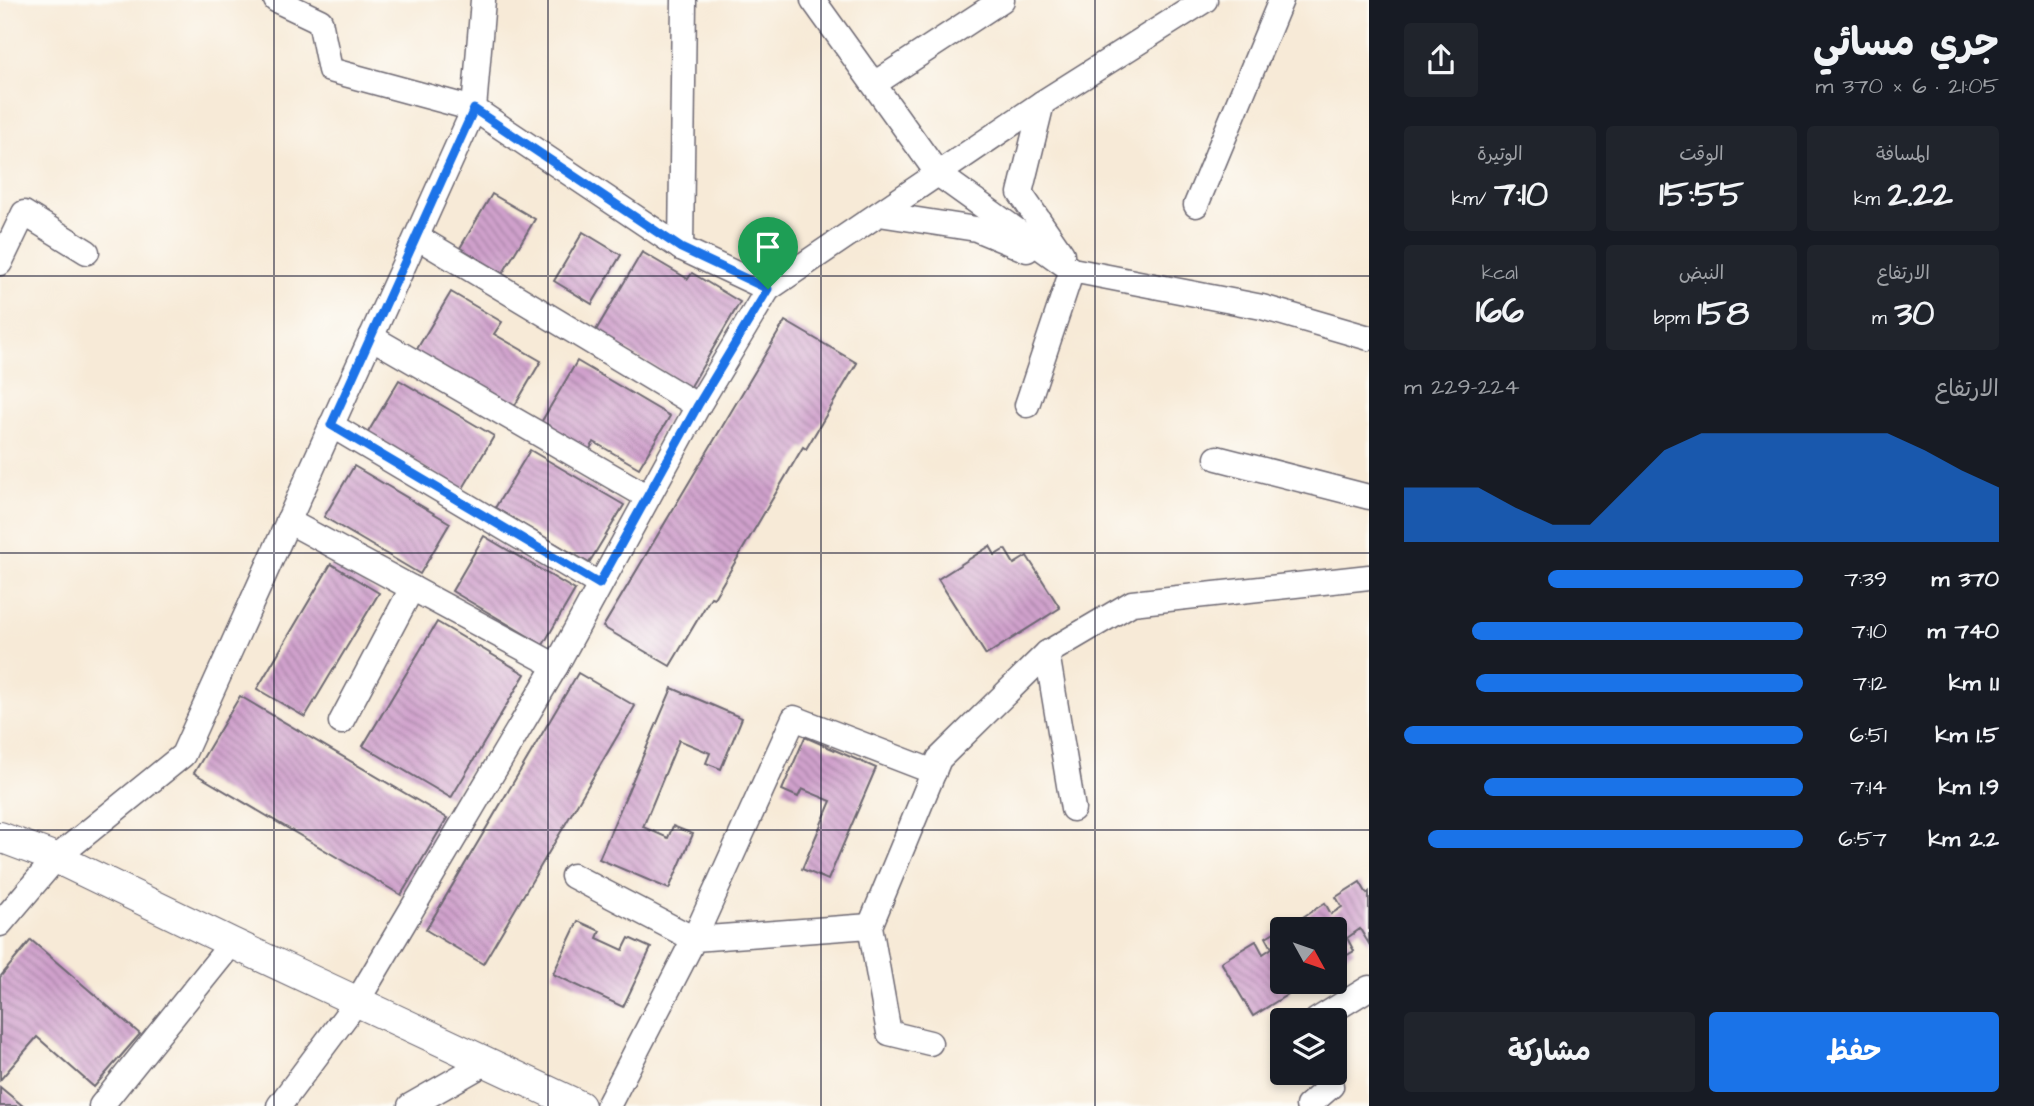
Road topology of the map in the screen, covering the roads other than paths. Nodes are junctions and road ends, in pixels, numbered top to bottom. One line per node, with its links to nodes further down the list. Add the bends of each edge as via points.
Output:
1 (276, 0): 8 (street)
2 (483, 0): 11 (street)
3 (684, 0): 16 (street)
4 (813, 0): 9 (street)
5 (1002, 0): 9 (street)
6 (1205, 0): 10 (street)
7 (1281, 0): 13 (street)
8 (320, 10): 11 (street, via 330,70)
9 (874, 84): 12 (street)
10 (1042, 103): 12 (street); 19 (street, via 1020,193)
11 (474, 109): 15 (street); 16 (street)
12 (938, 174): 14 (street); 19 (street)
13 (1196, 205)
14 (879, 214): 19 (street, via 976,229); 20 (street)
15 (416, 237): 21 (street); 23 (street)
16 (681, 248): 20 (street)
17 (87, 252): 18 (street, via 24,213)
18 (0, 263)
19 (1072, 270): 22 (street, via 1262,307); 24 (street)
20 (768, 289): 23 (street)
21 (371, 337): 25 (street); 27 (street)
22 (1369, 338)
23 (698, 405): 27 (street)
24 (1027, 405)
25 (331, 425): 29 (street); 31 (street)
26 (1217, 458): 28 (street)
27 (648, 497): 31 (street)
28 (1369, 497)
29 (288, 521): 32 (street); 39 (street, via 183,755)
30 (1369, 577): 33 (street, via 1132,603)
31 (599, 584): 34 (street)
32 (411, 588): 34 (street); 35 (street)
33 (1047, 653): 36 (street, via 939,759); 37 (street)
34 (555, 666): 46 (street)
35 (341, 722)
36 (934, 772): 42 (street); 43 (street, via 794,718)
37 (1073, 809)
38 (0, 837): 39 (main road)
39 (56, 858): 41 (street); 44 (main road)
40 (573, 876): 43 (street)
41 (0, 924)
42 (870, 926): 43 (street); 48 (street, via 889,1033)
43 (694, 939): 55 (street)
44 (232, 943): 46 (main road); 51 (street)
45 (1369, 988): 47 (street)
46 (358, 1000): 49 (main road); 52 (street)
47 (1336, 1008)
48 (930, 1043)
49 (487, 1062): 53 (street); 54 (main road)
50 (1331, 1085): 56 (street)
51 (101, 1106)
52 (279, 1106)
53 (410, 1106)
54 (580, 1106)
55 (608, 1106)
56 (1308, 1106)

